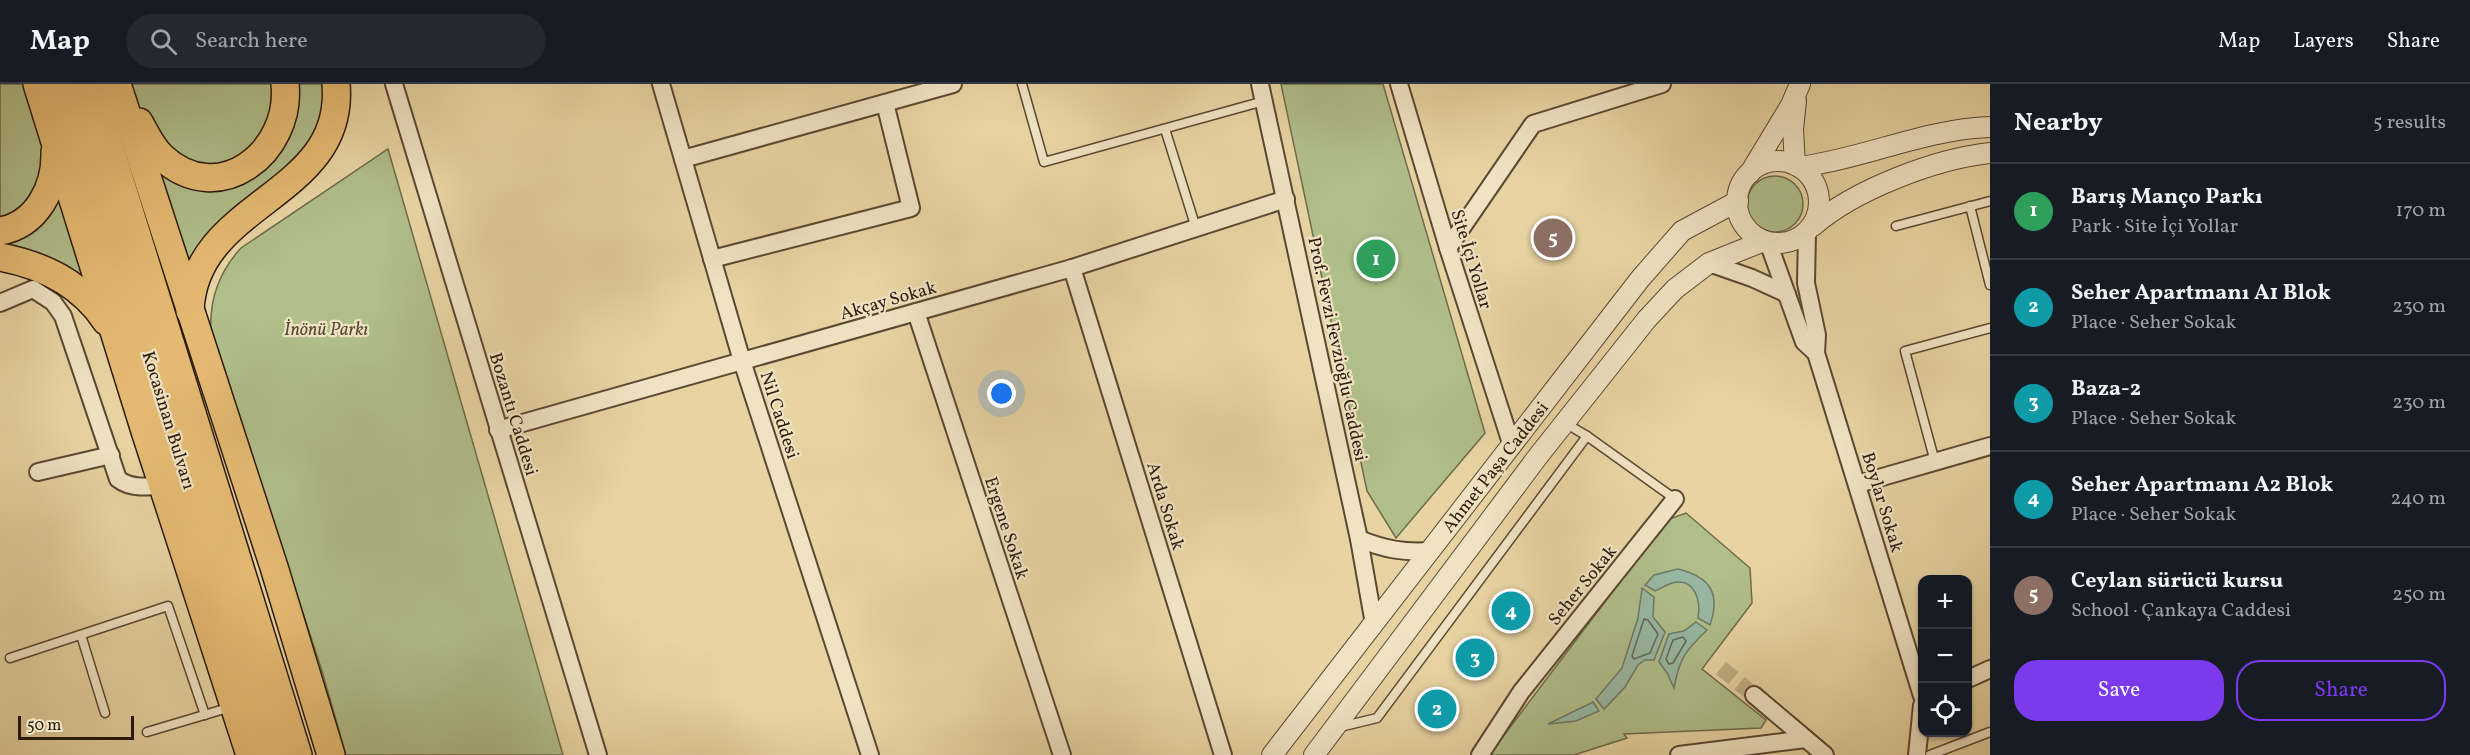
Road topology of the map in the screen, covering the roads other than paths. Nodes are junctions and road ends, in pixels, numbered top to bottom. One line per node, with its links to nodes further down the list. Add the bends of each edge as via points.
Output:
1 (37, 84): 20 (highway)
2 (64, 84): 68 (highway, Kocasinan Bulvarı)
3 (90, 84): 68 (highway, Kocasinan Bulvarı)
4 (118, 84): 5 (highway, via 162,157 182,170 205,176 231,174 254,163 268,148 284,112); 43 (highway)
5 (285, 84)
6 (336, 84): 43 (highway, via 336,113 325,143 311,162 213,246 193,285)
7 (394, 84): 49 (street, Bozantı Caddesi)
8 (661, 84): 22 (street, Nil Caddesi)
9 (953, 84): 17 (street)
10 (1022, 84): 19 (lane, via 1044,162)
11 (1260, 84): 16 (street, Prof. Fevzi Fevzioğlu Caddesi)
12 (1399, 84): 34 (street, Site İçi Yollar)
13 (1662, 84): 15 (street)
14 (1799, 87): 23 (street, via 1793,129); 24 (street)
15 (1633, 88): 34 (street, via 1533,124)
16 (1264, 101): 19 (lane); 25 (street, Prof. Fevzi Fevzioğlu Caddesi)
17 (885, 103): 22 (street); 36 (street, via 911,208)
18 (1990, 127): 23 (street, via 1950,132 1823,164)
19 (1165, 129): 30 (lane)
20 (53, 133): 31 (highway, via 55,161 44,200 22,223); 45 (highway)
21 (1990, 153): 32 (street, via 1959,158 1867,191 1829,212)
22 (683, 159): 36 (street, Nil Caddesi)
23 (1797, 166): 24 (street, via 1768,163); 32 (street, via 1812,180 1819,198 1817,216)
24 (1749, 175): 26 (street, via 1741,186)
25 (1286, 199): 30 (street, Akçay Sokak); 59 (street, Prof. Fevzi Fevzioğlu Caddesi)
26 (1738, 201): 33 (street, via 1745,226); 51 (street, Ahmet Paşa Caddesi, via 1682,231 1640,279)
27 (1990, 201): 28 (lane)
28 (1970, 206): 29 (lane); 39 (lane)
29 (1896, 226)
30 (1196, 228): 38 (street, Akçay Sokak)
31 (0, 231)
32 (1807, 231): 33 (street, via 1786,243); 46 (street, Boylar Sokak, via 1806,283 1817,335)
33 (1766, 241): 37 (street, Ahmet Paşa Caddesi); 40 (street, Boylar Sokak)
34 (1448, 248): 51 (street, Site İçi Yollar)
35 (0, 257): 45 (highway, via 41,267 73,286 103,317)
36 (712, 259): 47 (street, Nil Caddesi)
37 (1709, 263): 40 (street); 48 (street, Ahmet Paşa Caddesi, via 1675,289 1647,319)
38 (1072, 268): 42 (street, Akçay Sokak); 85 (street, Arda Sokak)
39 (1990, 285)
40 (1786, 294): 46 (street, Boylar Sokak, via 1804,342)
41 (0, 303): 53 (street, via 33,289 53,302 63,316)
42 (916, 312): 47 (street, Akçay Sokak); 84 (street, Ergene Sokak)
43 (190, 315): 81 (highway, via 274,567)
44 (1990, 328): 54 (lane, via 1905,351)
45 (118, 344): 57 (highway)
46 (1816, 353): 56 (street, Boylar Sokak)
47 (742, 361): 49 (street, Akçay Sokak); 83 (street, Nil Caddesi)
48 (1564, 423): 50 (lane); 71 (street, Ahmet Paşa Caddesi)
49 (498, 430): 82 (street, Bozantı Caddesi)
50 (1587, 436): 58 (lane); 71 (lane, via 1377,718)
51 (1512, 446): 60 (street, Ahmet Paşa Caddesi)
52 (1990, 446): 54 (street)
53 (111, 455): 55 (street); 57 (street, via 123,483 141,487)
54 (1935, 462): 56 (street)
55 (38, 472)
56 (1858, 484): 66 (street, Boylar Sokak)
57 (163, 485): 68 (highway)
58 (1675, 499): 88 (street, Seher Sokak, via 1521,692)
59 (1359, 539): 60 (street, via 1407,553); 61 (street, Prof. Fevzi Fevzioğlu Caddesi)
60 (1430, 550): 61 (street, Ahmet Paşa Caddesi)
61 (1374, 624): 86 (street, Ahmet Paşa Caddesi)
62 (81, 635): 63 (lane); 69 (lane); 70 (lane, via 168,606)
63 (10, 658)
64 (1990, 669): 65 (street)
65 (1972, 677)
66 (1919, 683)
67 (1754, 695): 75 (street)
68 (257, 700): 70 (lane); 76 (highway); 77 (highway); 78 (highway, Kocasinan Bulvarı); 79 (highway, Kocasinan Bulvarı); 80 (highway)
69 (105, 713)
70 (205, 715): 72 (lane)
71 (1334, 728): 87 (street, Ahmet Paşa Caddesi)
72 (147, 732)
73 (1990, 732): 92 (lane)
74 (1919, 737): 91 (street)
75 (1806, 739): 89 (street); 90 (street)
76 (250, 755)
77 (269, 755)
78 (274, 755)
79 (298, 755)
80 (307, 755)
81 (331, 755)
82 (598, 755)
83 (870, 755)
84 (1062, 755)
85 (1223, 755)
86 (1272, 755)
87 (1314, 755)
88 (1480, 755)
89 (1678, 755)
90 (1825, 755)
91 (1917, 755)
92 (1930, 755)

